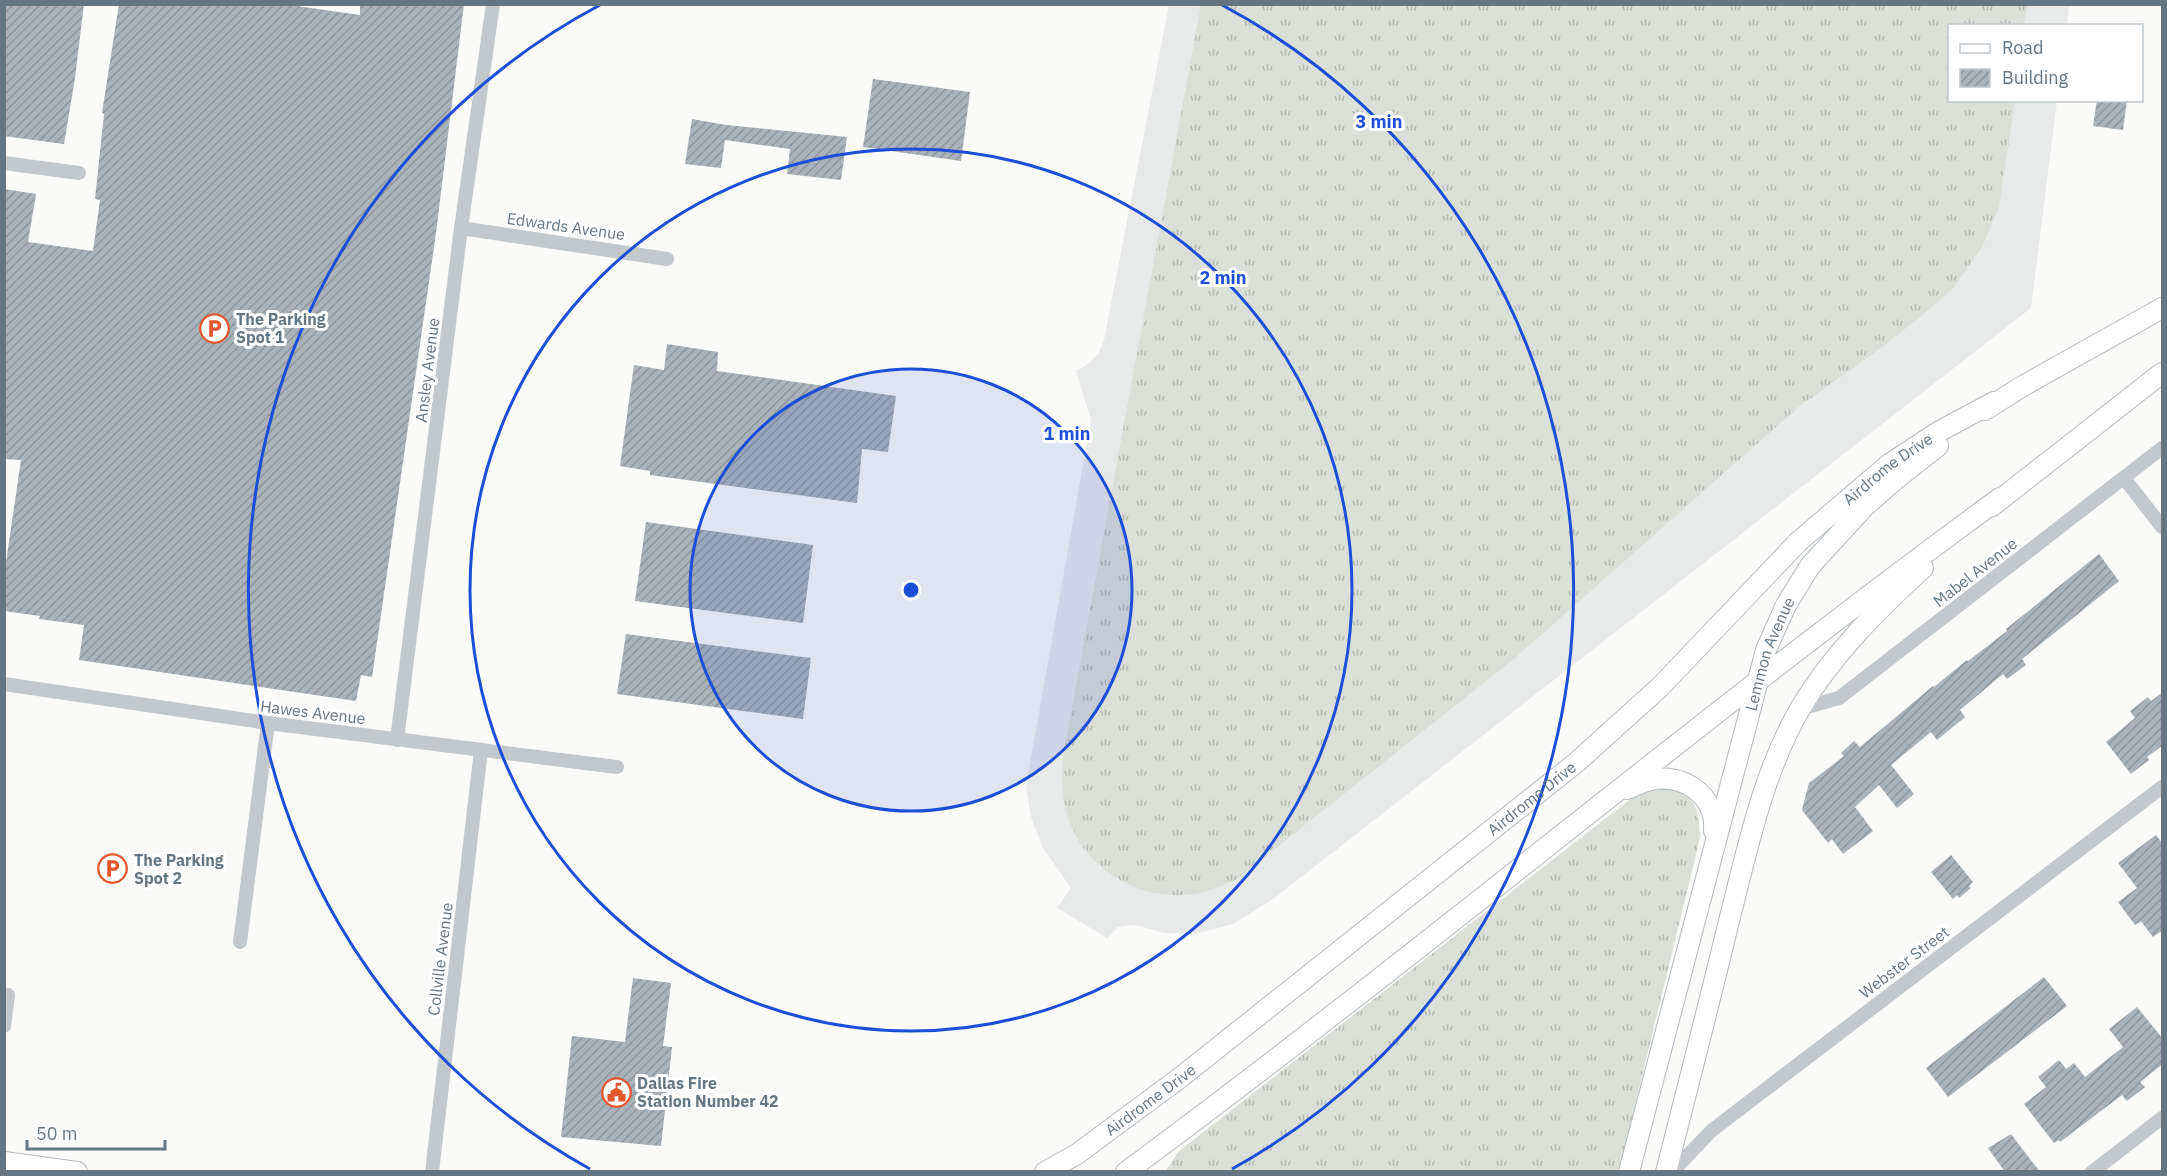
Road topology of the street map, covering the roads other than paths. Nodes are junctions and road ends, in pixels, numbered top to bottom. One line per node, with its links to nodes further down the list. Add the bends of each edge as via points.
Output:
1 (493, 4): 4 (street, Ansley Avenue)
2 (4, 163): 3 (street)
3 (79, 173)
4 (461, 228): 5 (street, Edwards Avenue); 17 (street, Ansley Avenue)
5 (667, 259)
6 (2163, 308): 8 (main road, Lemmon Avenue)
7 (2163, 373): 11 (main road)
8 (1994, 402): 13 (main road, Lemmon Avenue, via 1872,500 1810,566 1786,606); 31 (main road, Airdrome Drive, via 1888,465 1798,542 1660,687 1577,762 1181,1077 1077,1154)
9 (2163, 448): 10 (street, Mabel Avenue)
10 (2124, 478): 12 (street); 15 (street, Mabel Avenue, via 1839,698)
11 (2000, 498): 13 (main road); 15 (main road, via 1900,589 1853,638)
12 (2163, 527)
13 (1756, 683): 21 (main road); 22 (main road, Lemmon Avenue)
14 (4, 684): 16 (street, Hawes Avenue)
15 (1800, 709): 35 (main road, via 1779,751 1754,822)
16 (268, 723): 17 (street, Hawes Avenue); 23 (street)
17 (397, 740): 18 (street, Hawes Avenue)
18 (480, 750): 19 (street, Hawes Avenue); 30 (street, Collville Avenue)
19 (617, 767)
20 (2163, 787): 36 (street, Webster Street, via 1711,1131)
21 (1611, 795): 22 (main road, via 1652,780 1688,783 1702,793 1712,808); 27 (main road)
22 (1711, 854): 34 (main road, Lemmon Avenue)
23 (240, 942)
24 (8, 995): 25 (street)
25 (4, 1026)
26 (2163, 1118): 37 (street)
27 (1175, 1135): 32 (main road); 33 (main road)
28 (4, 1162): 29 (main road)
29 (77, 1172)
30 (432, 1172)
31 (1045, 1172)
32 (1126, 1172)
33 (1149, 1172)
34 (1629, 1172)
35 (1666, 1172)
36 (1672, 1172)
37 (2092, 1172)

